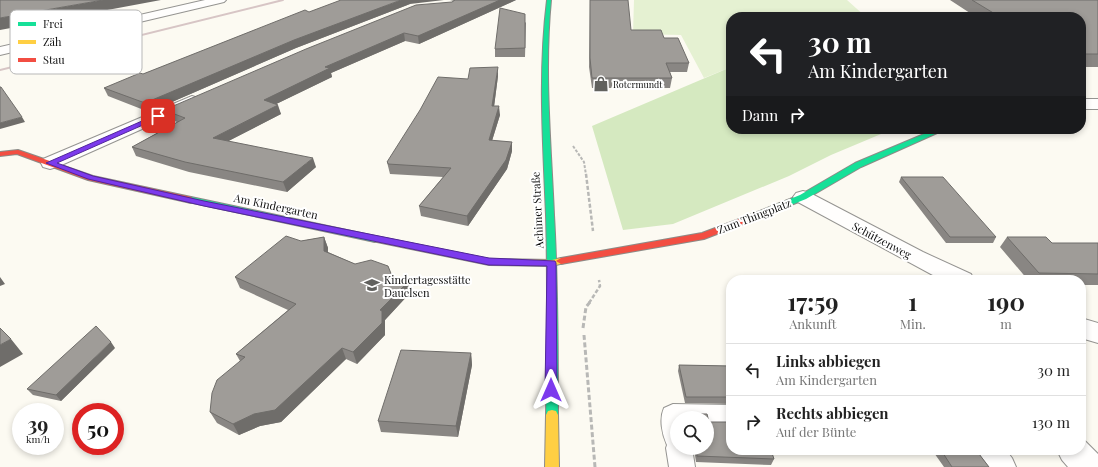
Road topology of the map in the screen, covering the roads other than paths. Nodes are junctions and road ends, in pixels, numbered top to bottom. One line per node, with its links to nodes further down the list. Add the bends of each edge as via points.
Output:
1 (220, 0): 3 (street)
2 (549, 0): 13 (street, Achimer Straße, via 544,75)
3 (142, 18)
4 (10, 49): 5 (street)
5 (0, 51)
6 (208, 94): 11 (street)
7 (1086, 104): 8 (street)
8 (1098, 104)
9 (930, 134): 12 (street, Zum Thingplatz, via 858,165)
10 (0, 154): 11 (street, Am Kindergarten, via 18,152)
11 (50, 163): 13 (street, Am Kindergarten, via 91,178 489,262)
12 (803, 197): 13 (street, Zum Thingplatz, via 704,236); 14 (street, Schützenweg)
13 (552, 263): 22 (street, Achimer Straße)
14 (952, 275)
15 (1086, 329): 16 (street)
16 (1098, 333)
17 (714, 416): 18 (lane)
18 (726, 416)
19 (680, 455): 23 (lane)
20 (994, 455): 24 (lane)
21 (1078, 455): 25 (street)
22 (552, 467)
23 (682, 467)
24 (1003, 467)
25 (1089, 467)

